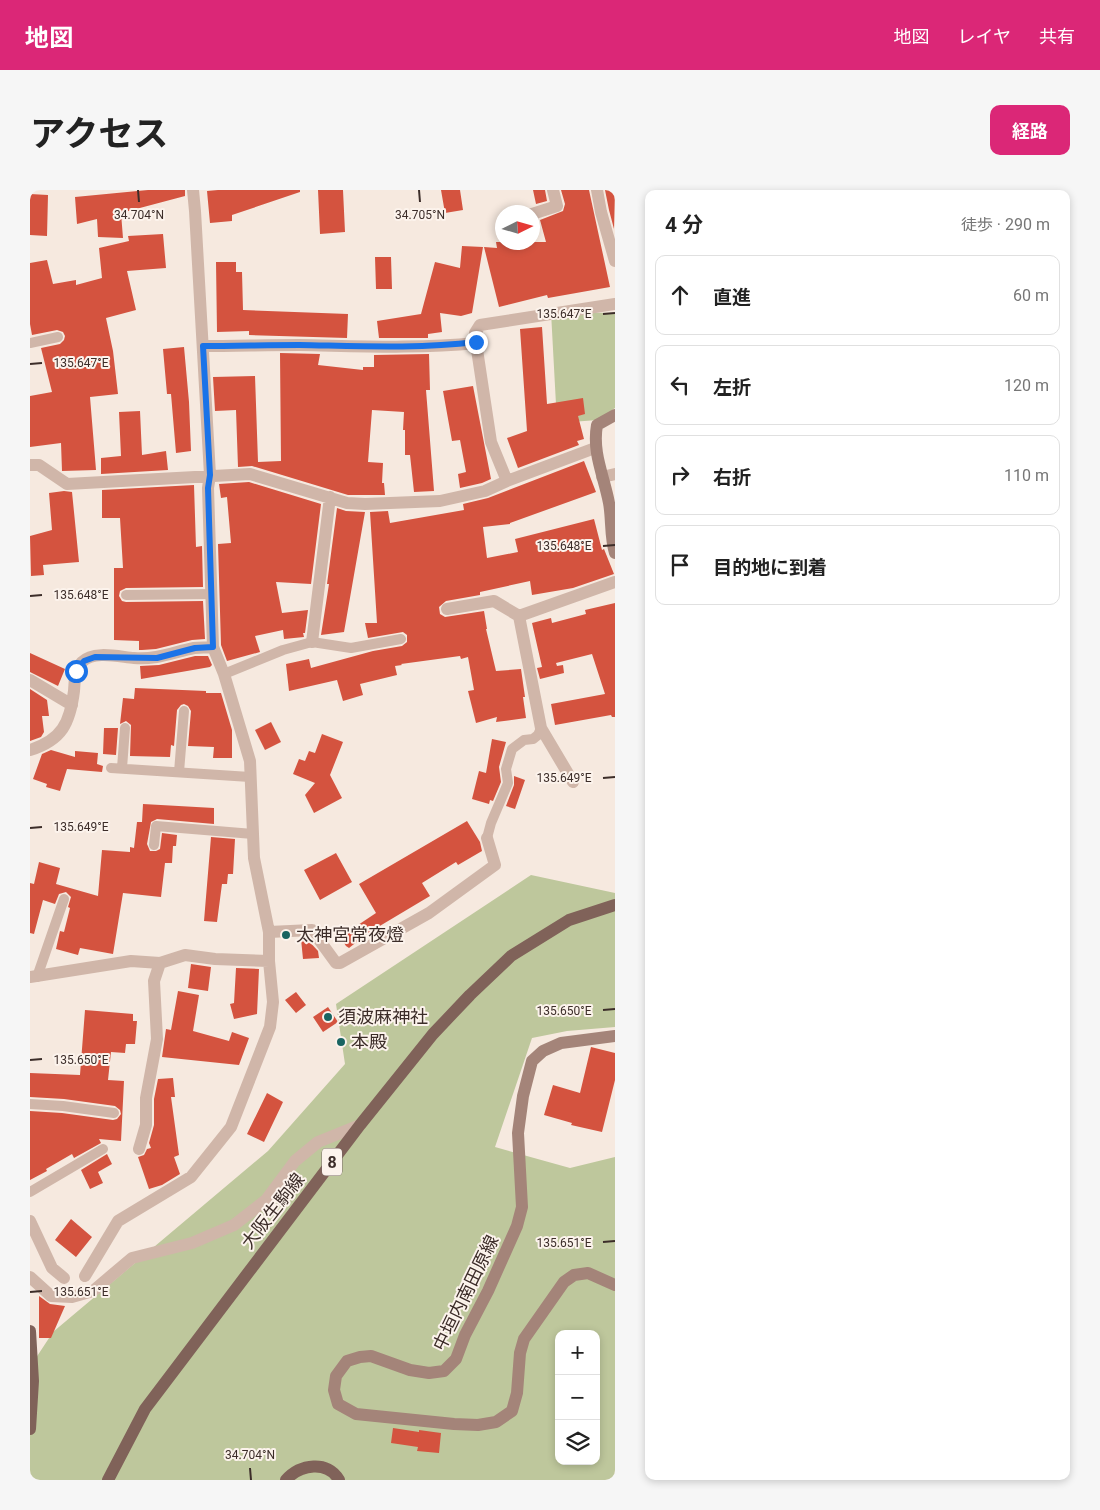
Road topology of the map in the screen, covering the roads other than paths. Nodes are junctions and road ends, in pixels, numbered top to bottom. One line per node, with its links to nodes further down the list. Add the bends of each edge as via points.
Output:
1 (192, 190): 10 (street)
2 (553, 190): 4 (street, via 557,206)
3 (597, 190): 5 (street)
4 (540, 211)
5 (615, 261)
6 (615, 304): 8 (street, via 480,325 475,333)
7 (58, 337): 9 (lane)
8 (476, 342): 10 (street, via 367,348); 16 (street, via 491,442)
9 (30, 344)
10 (203, 346): 14 (street)
11 (615, 415): 12 (main road, via 597,426)
12 (595, 448): 15 (main road); 16 (street)
13 (30, 465): 14 (street, via 39,465 67,484)
14 (210, 475): 17 (street, via 250,474); 20 (street)
15 (609, 476): 18 (main road)
16 (507, 481): 17 (street, via 485,491 440,501 365,504 347,503)
17 (330, 497): 25 (street)
18 (615, 553)
19 (615, 582): 23 (street)
20 (212, 594): 21 (lane); 26 (street)
21 (126, 595)
22 (447, 608): 23 (street, via 494,601)
23 (519, 616): 32 (street)
24 (401, 639): 25 (lane, via 351,648)
25 (312, 642): 27 (lane)
26 (213, 647): 27 (street); 29 (street, via 157,658 112,656 84,661 76,671)
27 (224, 674): 35 (street, via 250,761)
28 (30, 680): 29 (street)
29 (72, 705): 33 (street, via 60,733 46,745)
30 (184, 711): 34 (lane)
31 (125, 728): 34 (lane, via 117,768)
32 (541, 728): 36 (street); 38 (lane, via 538,736 524,740 512,749 506,769 508,783)
33 (30, 750)
34 (179, 772): 35 (lane)
35 (250, 777): 37 (street)
36 (573, 782)
37 (253, 834): 39 (lane, via 156,826); 42 (street, via 254,858)
38 (487, 838): 42 (street, via 495,865 430,913 340,963 312,930)
39 (154, 844)
40 (64, 898): 45 (lane)
41 (615, 905): 49 (main road, 大阪生駒線 / 8, via 569,920 511,956 433,1034)
42 (269, 932): 43 (street)
43 (269, 961): 44 (street, via 185,955); 54 (street, via 273,1002 270,1026 232,1127 191,1177 118,1221)
44 (160, 963): 45 (street, via 131,960); 50 (street, via 154,980 157,1039 146,1098 146,1125)
45 (34, 977)
46 (615, 1036): 57 (main road, 中垣内南田原線, via 561,1043 532,1060 518,1132 522,1206 517,1226 456,1359 444,1371 430,1373 410,1370 371,1356 347,1361 336,1376 334,1390 338,1404 356,1414 454,1424 496,1422 512,1411 524,1339 564,1282 574,1275 588,1273)
47 (30, 1104): 48 (lane)
48 (114, 1113)
49 (360, 1124): 55 (street, via 318,1142 296,1161 266,1200 234,1225 192,1243 132,1258 94,1291 72,1297 51,1296); 60 (main road, 大阪生駒線 / 8, via 145,1409)
50 (139, 1148)
51 (103, 1149): 52 (lane)
52 (30, 1192)
53 (30, 1221): 56 (street, via 52,1268)
54 (85, 1276)
55 (30, 1277)
56 (64, 1278)
57 (615, 1285)
58 (30, 1331): 59 (main road, via 33,1381)
59 (30, 1428)
60 (108, 1480)
61 (286, 1480): 62 (main road, via 305,1467 322,1466 336,1474)
62 (339, 1480)

